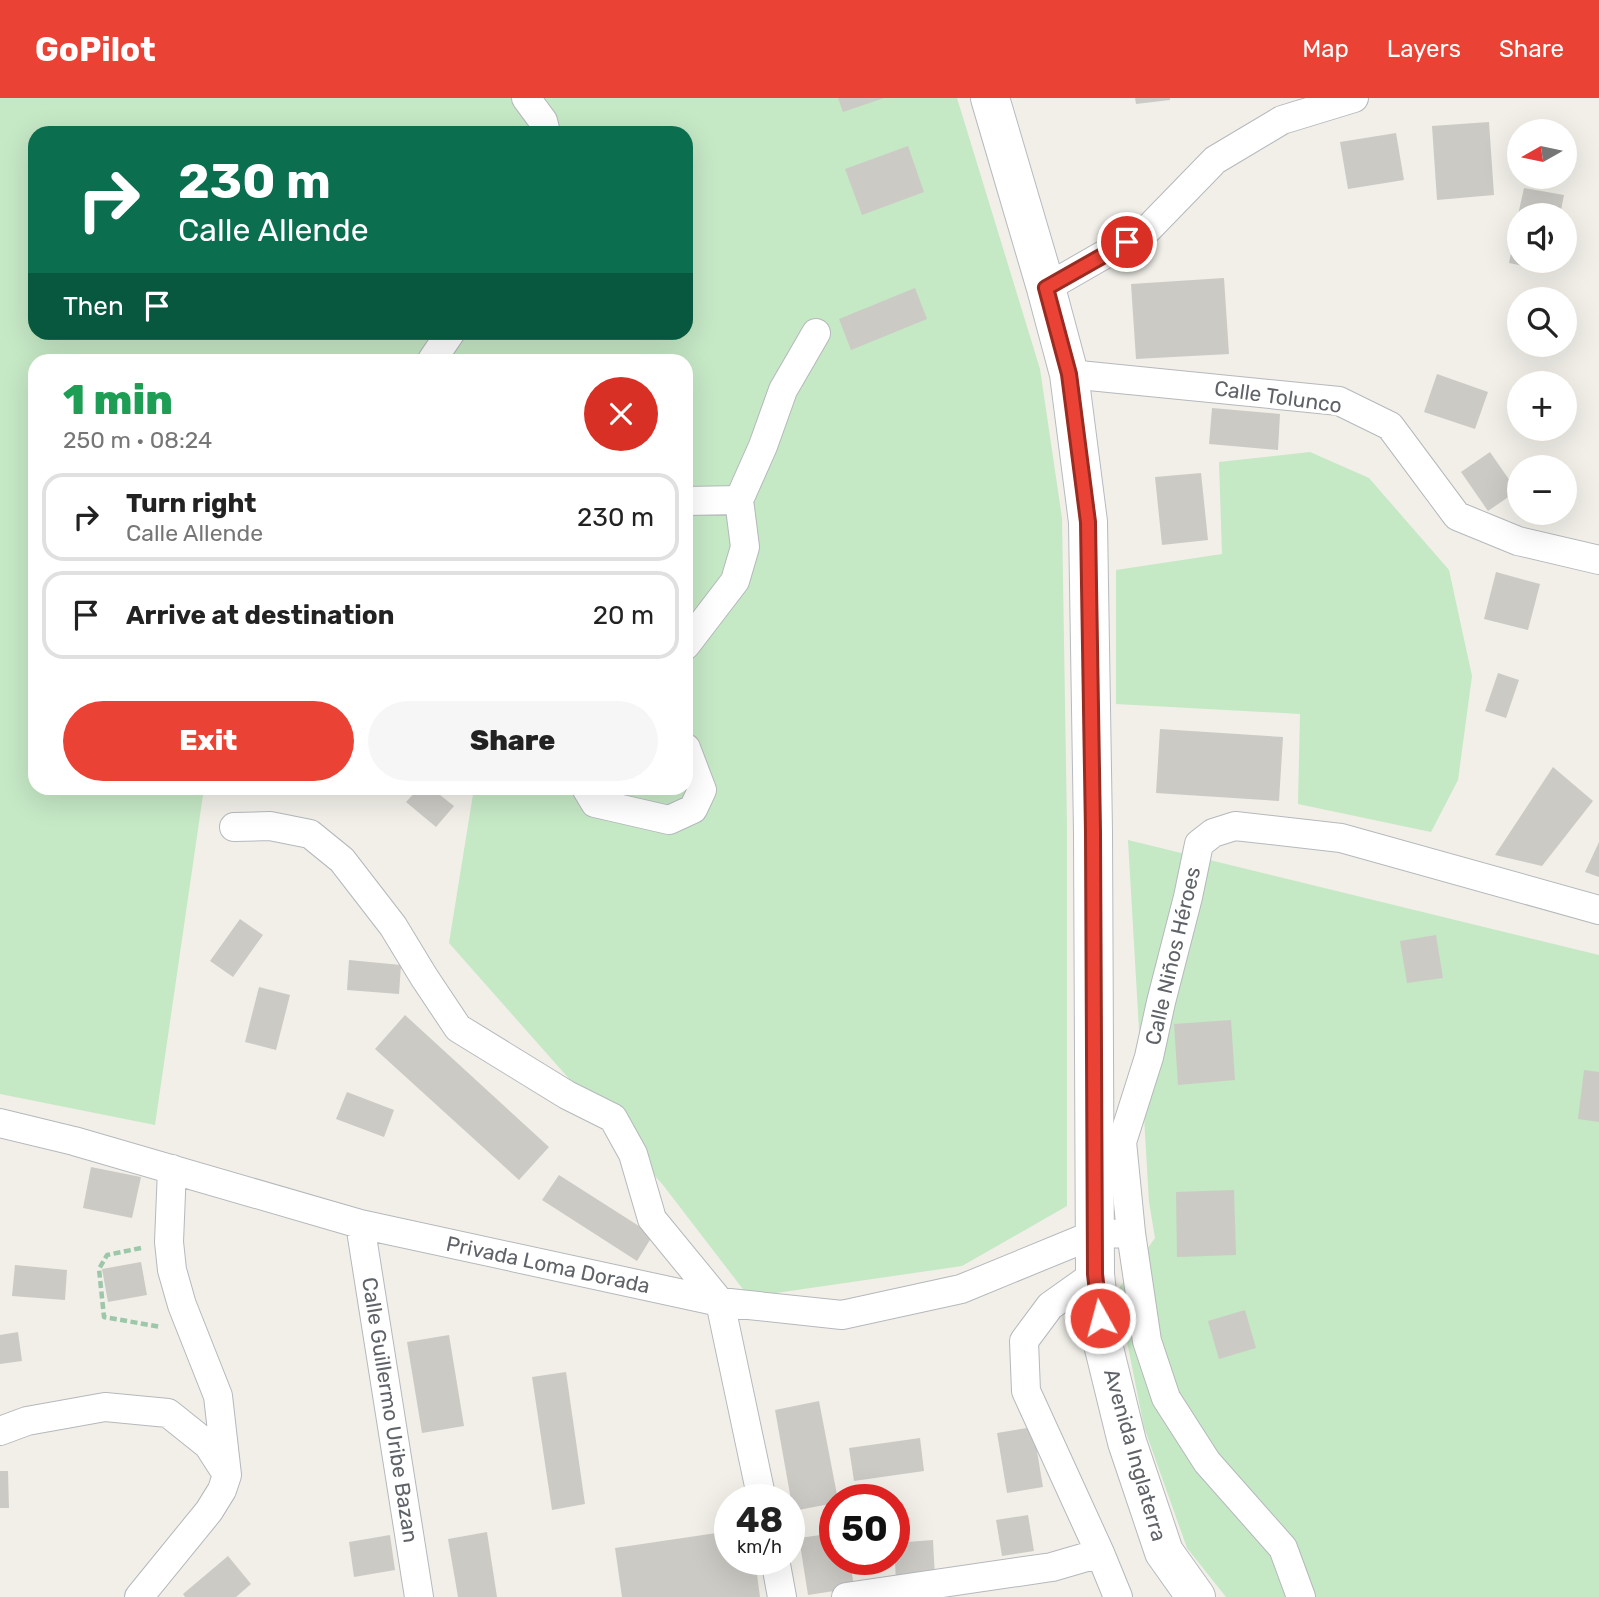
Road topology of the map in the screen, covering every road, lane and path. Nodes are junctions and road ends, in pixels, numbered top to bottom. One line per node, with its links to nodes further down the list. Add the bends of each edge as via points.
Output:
1 (526, 98): 4 (street)
2 (990, 98): 5 (main road, Avenida Inglaterra)
3 (1354, 98): 5 (street, via 1282,120 1215,160 1147,230)
4 (544, 126)
5 (1046, 288): 7 (main road, Avenida Inglaterra)
6 (816, 333): 8 (street, via 783,390)
7 (1069, 374): 10 (street, Calle Tolunco, via 1339,401 1390,426 1457,516 1518,541); 19 (main road, Avenida Inglaterra, via 1088,522 1093,845)
8 (739, 500): 9 (street); 11 (street, via 745,547 735,581)
9 (693, 501)
10 (1599, 561)
11 (693, 636)
12 (693, 766): 13 (street, via 702,790 693,808 669,820 596,803)
13 (591, 795)
14 (234, 827): 22 (street, via 270,825 310,834 342,860 393,926 458,1028 613,1118 633,1154 652,1219)
15 (1599, 910): 19 (street, Calle Niños Héroes, via 1341,838 1235,826 1213,833 1199,844 1149,1057 1122,1142)
16 (0, 1123): 17 (street, Privada Loma Dorada)
17 (172, 1169): 18 (street, Privada Loma Dorada); 20 (street)
18 (360, 1224): 22 (street, Privada Loma Dorada); 31 (street, Calle Guillermo Uribe Bazan)
19 (1113, 1233): 21 (main road, Avenida Inglaterra); 22 (street, Privada Loma Dorada, via 961,1289 842,1315); 36 (street, Calle Niños Héroes, via 1166,1398 1207,1462 1283,1548)
20 (169, 1242): 23 (street, via 172,1270); 23 (path, via 107,1255 99,1269 104,1317)
21 (1095, 1274): 27 (street, via 1050,1306 1024,1341 1026,1391); 35 (main road, Avenida Inglaterra, via 1102,1340 1127,1442 1164,1552)
22 (720, 1302): 26 (street)
23 (193, 1334): 25 (street, via 218,1396)
24 (0, 1431): 25 (street, via 105,1406 168,1413 208,1445)
25 (227, 1475): 30 (street, via 209,1511)
26 (759, 1484)
27 (1100, 1553): 29 (street); 34 (street)
28 (778, 1575): 32 (street)
29 (969, 1588): 33 (street)
30 (139, 1597)
31 (419, 1597)
32 (782, 1597)
33 (846, 1597)
34 (1118, 1597)
35 (1196, 1597)
36 (1301, 1597)

